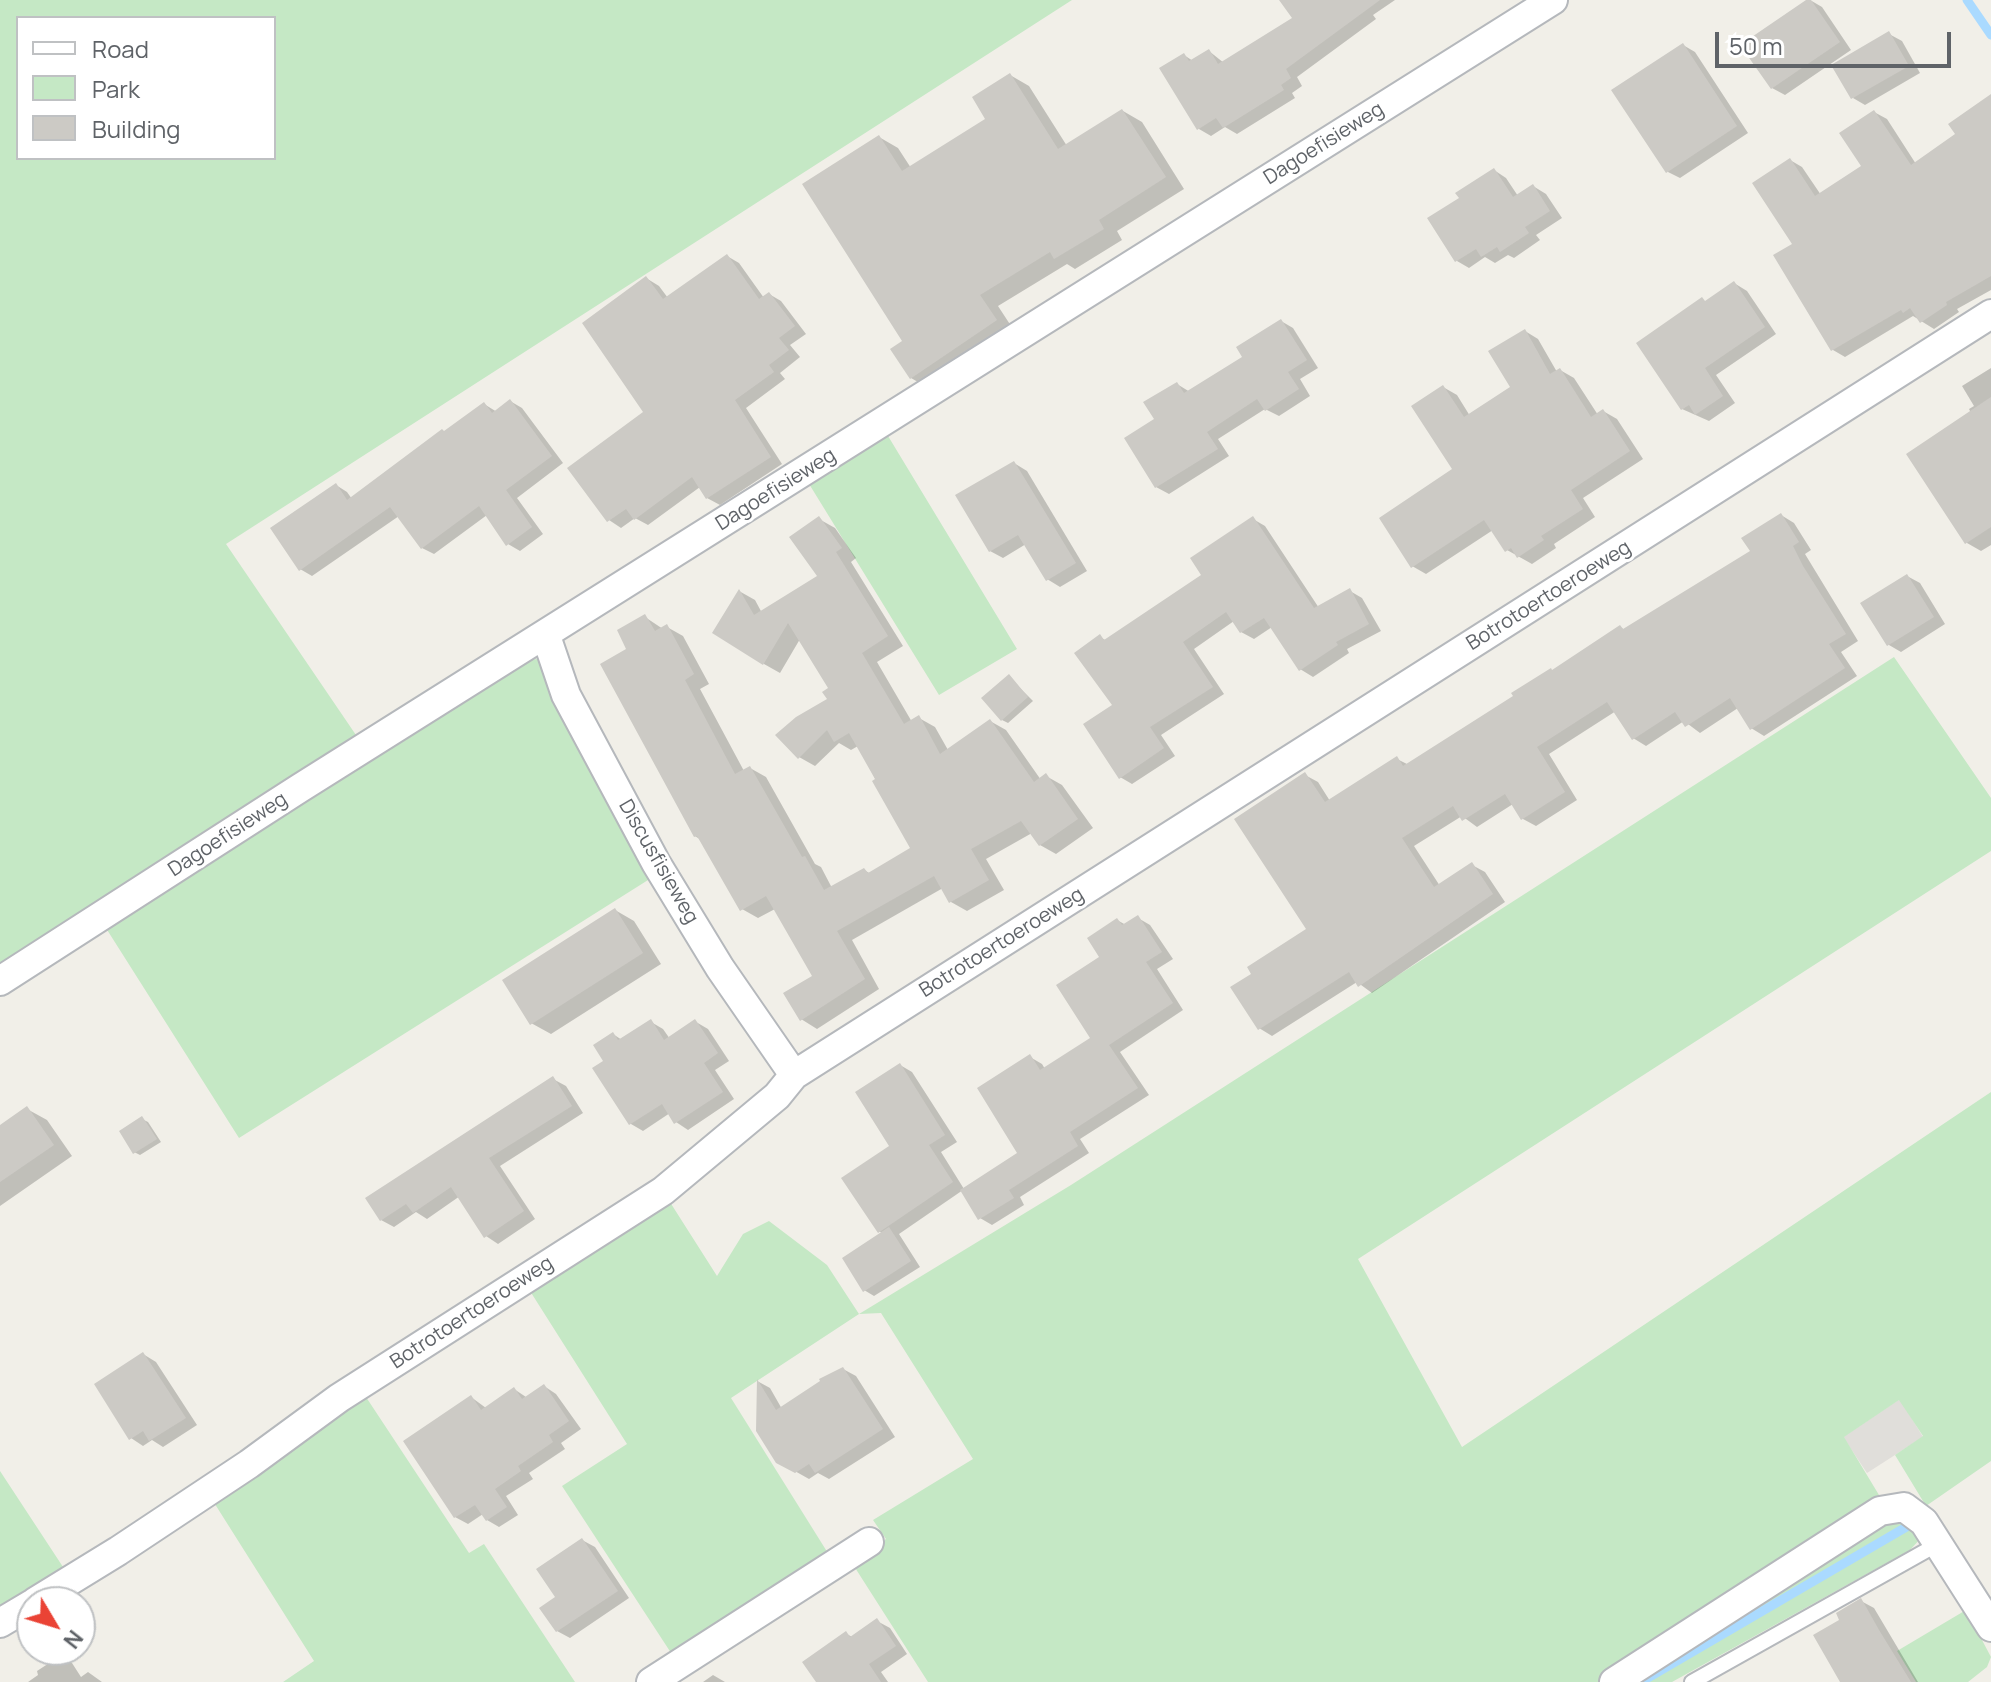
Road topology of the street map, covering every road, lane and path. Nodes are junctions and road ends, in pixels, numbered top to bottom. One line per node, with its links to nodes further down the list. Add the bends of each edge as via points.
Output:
1 (1553, 0): 3 (street, Dagoefisieweg)
2 (1991, 314): 5 (street, Botrotoertoeroeweg)
3 (546, 636): 4 (street, Dagoefisieweg); 5 (street, Discusfisieweg, via 566,695 656,863)
4 (0, 981)
5 (794, 1075): 8 (street, Botrotoertoeroeweg, via 777,1096 663,1191 339,1398 249,1464)
6 (869, 1542): 10 (street)
7 (1938, 1544): 9 (street); 11 (street, via 1924,1522 1904,1507 1880,1511); 12 (lane)
8 (61, 1586)
9 (1991, 1627)
10 (651, 1682)
11 (1614, 1682)
12 (1692, 1682)

